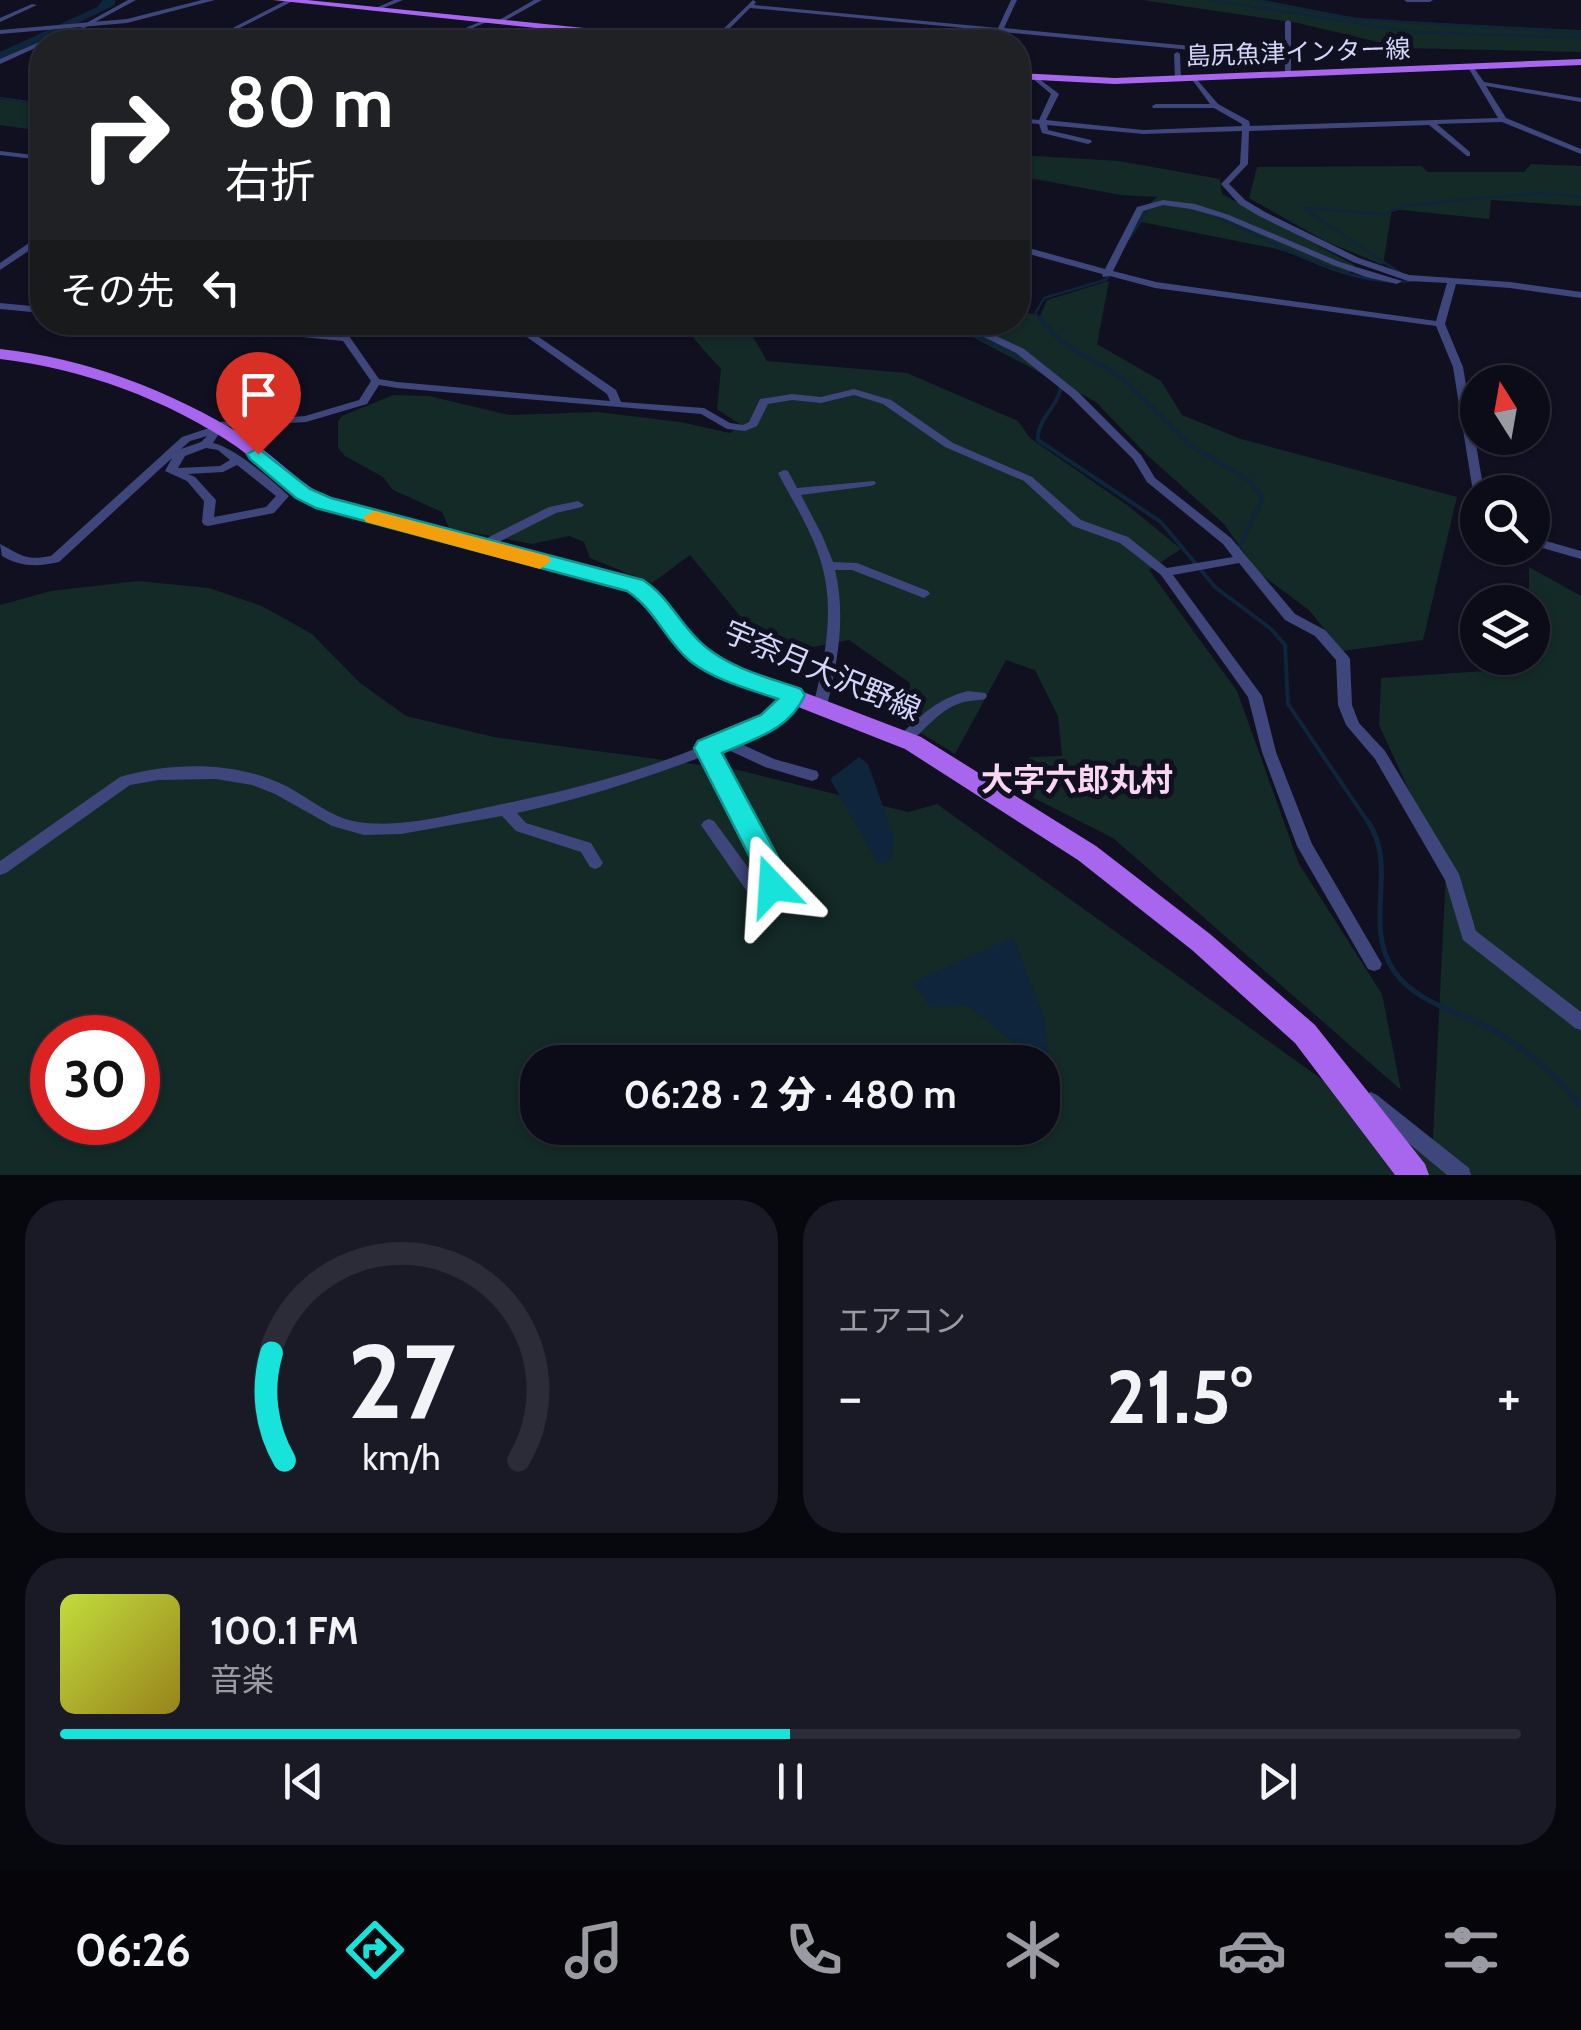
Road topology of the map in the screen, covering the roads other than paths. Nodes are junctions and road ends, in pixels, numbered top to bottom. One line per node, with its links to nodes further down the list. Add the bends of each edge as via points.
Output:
1 (133, 0): 16 (street)
2 (211, 0): 16 (street)
3 (278, 0): 9 (main road)
4 (400, 0): 12 (street)
5 (539, 0): 14 (street)
6 (1014, 0): 22 (street)
7 (1408, 0): 8 (street)
8 (1430, 0)
9 (290, 1): 12 (main road); 18 (street)
10 (752, 3): 21 (street); 22 (street)
11 (34, 5): 13 (street)
12 (374, 10): 14 (main road)
13 (0, 20)
14 (490, 22): 19 (street); 20 (main road)
15 (1288, 22): 30 (street)
16 (82, 27): 17 (street)
17 (47, 30)
18 (232, 30)
19 (468, 30)
20 (571, 30)
21 (725, 30)
22 (1000, 30)
23 (0, 32): 26 (street)
24 (1030, 33): 30 (street)
25 (30, 34): 26 (street)
26 (27, 35): 27 (street)
27 (30, 36)
28 (30, 47): 31 (street)
29 (1177, 54): 38 (street)
30 (1288, 57): 34 (street)
31 (0, 62)
32 (1581, 62): 33 (main road, 島尻魚津インター線)
33 (1472, 68): 34 (main road, 島尻魚津インター線); 39 (street)
34 (1288, 75): 37 (main road, 島尻魚津インター線)
35 (1030, 77): 36 (main road, 島尻魚津インター線)
36 (1034, 77): 38 (main road, 島尻魚津インター線); 45 (street, via 1054,94)
37 (1194, 78): 38 (main road, 島尻魚津インター線); 42 (street)
38 (1178, 79)
39 (1485, 84): 40 (street); 43 (street)
40 (1581, 100)
41 (1156, 106): 42 (street)
42 (1215, 106): 47 (street)
43 (1503, 120): 46 (street); 49 (street)
44 (1030, 121): 45 (street)
45 (1042, 122): 47 (street, via 1143,132); 48 (street, via 1044,132)
46 (1430, 122): 47 (street); 51 (street)
47 (1246, 128): 57 (street, via 1244,164 1225,184 1242,202 1356,260)
48 (1088, 142)
49 (1581, 152)
50 (0, 153): 52 (street)
51 (1466, 154)
52 (30, 157)
53 (30, 246): 55 (street)
54 (1030, 252): 56 (street)
55 (0, 267)
56 (1106, 274): 57 (street, via 1140,209 1170,201 1334,264 1379,278); 62 (street)
57 (1408, 278): 58 (street)
58 (1452, 283): 59 (street); 62 (street)
59 (1581, 295)
60 (0, 306): 61 (street)
61 (30, 309)
62 (1440, 324): 73 (street, via 1458,367)
63 (319, 335): 67 (street, via 346,338)
64 (529, 335): 68 (street, via 612,392)
65 (988, 335): 81 (street, via 1036,362 1137,457 1150,480)
66 (0, 354): 69 (main road, 宇奈月大沢野線, via 108,380)
67 (376, 382): 68 (street); 69 (street, via 362,402 306,420)
68 (617, 405): 83 (street, via 704,411 727,426 745,428 764,401 774,398 870,396 949,445 1028,479 1077,523 1124,540)
69 (210, 433): 70 (street); 71 (street, via 180,453); 77 (main road, 宇奈月大沢野線, via 248,447 323,503); 79 (street, via 186,438 55,560 11,559)
70 (238, 460): 71 (street, via 223,469); 71 (street, via 283,496 270,510 208,522 210,500 191,479)
71 (171, 471)
72 (784, 473): 75 (street)
73 (1477, 475)
74 (870, 483): 75 (street)
75 (792, 492): 82 (street)
76 (578, 505): 77 (street, via 553,510)
77 (483, 545): 85 (main road, 宇奈月大沢野線, via 635,585 656,600 699,655)
78 (1550, 546): 80 (street)
79 (0, 548)
80 (1581, 555)
81 (1242, 560): 83 (street); 96 (street, via 1290,617 1320,633 1343,660 1345,706 1353,725 1380,755 1453,879 1469,935)
82 (828, 566): 84 (street, via 853,566); 87 (street, via 833,653)
83 (1165, 572): 95 (street, via 1255,696 1305,846)
84 (924, 594)
85 (792, 695): 87 (main road, 宇奈月大沢野線); 89 (street, via 770,722)
86 (980, 696): 88 (street, via 948,700)
87 (820, 706): 88 (main road, 宇奈月大沢野線)
88 (906, 739): 97 (main road, 宇奈月大沢野線, via 1110,870 1255,988)
89 (714, 744): 90 (street); 91 (street); 92 (street, via 773,874 772,886 754,888)
90 (812, 776)
91 (507, 812): 93 (street, via 522,827 586,847); 94 (street, via 439,826 360,829 326,818 268,784 211,774 146,774 125,781)
92 (708, 825)
93 (595, 862)
94 (0, 869)
95 (1374, 964)
96 (1581, 1022)
97 (1337, 1071): 98 (main road, 宇奈月大沢野線); 99 (street)
98 (1414, 1175)
99 (1462, 1175)

